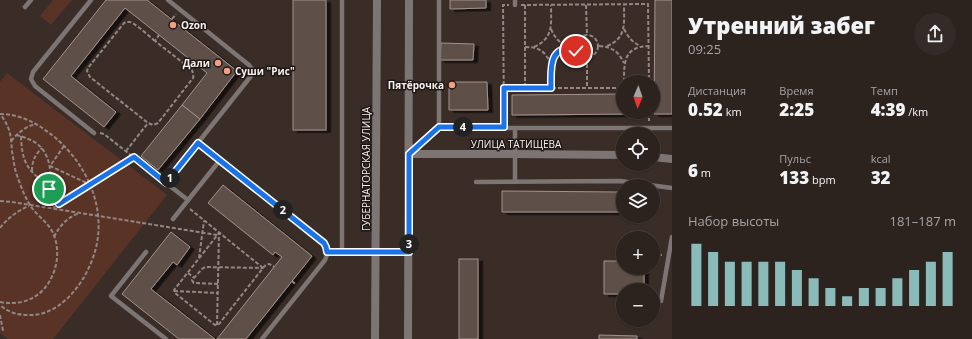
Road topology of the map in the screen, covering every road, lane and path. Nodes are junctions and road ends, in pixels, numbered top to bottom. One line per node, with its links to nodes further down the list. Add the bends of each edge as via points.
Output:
1 (31, 0): 13 (lane)
2 (91, 0): 44 (lane, via 31,79 35,86)
3 (168, 0): 48 (lane, via 252,69 251,76)
4 (342, 0): 84 (lane)
5 (377, 0): 85 (street, ГУБЕРНАТОРСКАЯ УЛИЦА)
6 (408, 0): 52 (street)
7 (439, 0): 40 (lane)
8 (515, 3): 10 (path); 32 (path, via 503,5)
9 (624, 4): 12 (path); 15 (path); 22 (path, via 648,4)
10 (525, 5): 11 (path); 23 (path)
11 (551, 5): 12 (path); 14 (path)
12 (586, 5): 17 (path)
13 (25, 7)
14 (551, 29): 24 (path, via 545,40); 25 (path, via 554,37)
15 (624, 29): 20 (path, via 618,40); 21 (path, via 627,36)
16 (159, 35): 18 (path)
17 (587, 35): 19 (path, via 595,38); 26 (path, via 579,38)
18 (155, 41): 38 (path, via 191,69 194,76 158,123); 38 (path, via 133,23 126,22 87,72)
19 (598, 46): 20 (path); 27 (path, via 595,54)
20 (607, 46): 28 (path, via 621,56)
21 (640, 46): 22 (path); 28 (path, via 632,50)
22 (648, 46): 31 (path)
23 (525, 47): 24 (path); 33 (path)
24 (534, 47): 29 (path, via 548,57)
25 (567, 47): 26 (path); 29 (path, via 559,50)
26 (576, 47): 27 (path, via 576,51)
27 (587, 58): 35 (path)
28 (624, 64): 30 (path)
29 (551, 65): 34 (path)
30 (624, 75)
31 (649, 75)
32 (504, 88): 33 (path); 41 (path)
33 (525, 88): 34 (path)
34 (551, 88): 35 (path)
35 (587, 88): 36 (path)
36 (616, 88)
37 (0, 114): 39 (path, via 11,114); 47 (path, via 8,127)
38 (148, 123): 51 (path)
39 (36, 124): 45 (path); 49 (path)
40 (439, 127): 41 (lane); 52 (path)
41 (504, 127): 42 (lane)
42 (515, 128): 43 (lane); 53 (lane)
43 (672, 128)
44 (94, 134): 51 (path, via 104,134)
45 (16, 135): 46 (path); 47 (path)
46 (21, 136): 50 (path); 60 (path, via 25,162)
47 (12, 141): 70 (path, via 16,174)
48 (198, 143): 58 (lane); 63 (lane)
49 (64, 146): 59 (path); 64 (path, via 79,164)
50 (42, 148): 59 (path); 60 (path, via 34,159)
51 (126, 151): 55 (path)
52 (409, 154): 53 (street, УЛИЦА ТАТИЩЕВА); 86 (street)
53 (515, 154): 54 (street, УЛИЦА ТАТИЩЕВА); 62 (lane)
54 (616, 155)
55 (134, 157): 63 (path); 64 (path)
56 (660, 158): 57 (street)
57 (672, 159)
58 (220, 160): 67 (lane); 83 (lane, via 324,243)
59 (50, 166): 64 (path); 65 (path)
60 (32, 172): 65 (path)
61 (476, 182): 62 (lane)
62 (515, 182): 66 (lane, via 620,181)
63 (166, 183): 67 (lane)
64 (90, 185): 69 (path); 74 (path)
65 (49, 186): 69 (path, via 50,192)
66 (672, 188)
67 (188, 200): 75 (lane)
68 (0, 201): 70 (path)
69 (59, 204): 71 (path)
70 (30, 205): 71 (path); 77 (path, via 12,215); 80 (path, via 48,225)
71 (53, 208): 73 (path)
72 (190, 210): 76 (path)
73 (80, 213): 74 (path); 80 (path, via 65,220)
74 (98, 216): 78 (path); 97 (path, via 98,237 90,266 73,292 62,302 50,311 34,316 8,311)
75 (173, 219)
76 (204, 221): 78 (path); 79 (path)
77 (0, 228)
78 (202, 233): 79 (path); 87 (path)
79 (218, 234): 87 (path); 88 (path); 90 (path)
80 (54, 237): 97 (path, via 57,262 54,274 47,285 27,301)
81 (672, 237): 96 (lane)
82 (146, 252): 101 (lane, via 111,296)
83 (327, 252): 84 (lane); 102 (lane, via 325,260)
84 (342, 252): 85 (lane)
85 (376, 252): 86 (street); 103 (street, ГУБЕРНАТОРСКАЯ УЛИЦА)
86 (409, 252): 104 (street)
87 (198, 259): 91 (path)
88 (218, 267): 90 (path); 92 (path, via 204,267); 93 (path)
89 (274, 267): 90 (path, via 267,264)
90 (263, 268): 99 (path)
91 (188, 273): 92 (path); 94 (path)
92 (194, 278): 93 (path, via 194,283)
93 (218, 284): 95 (path)
94 (174, 291): 95 (path); 99 (path)
95 (217, 293): 99 (path)
96 (661, 301)
97 (0, 304)
98 (0, 315): 100 (path)
99 (216, 325)
100 (3, 331)
101 (166, 339)
102 (262, 339)
103 (375, 339)
104 (408, 339)

